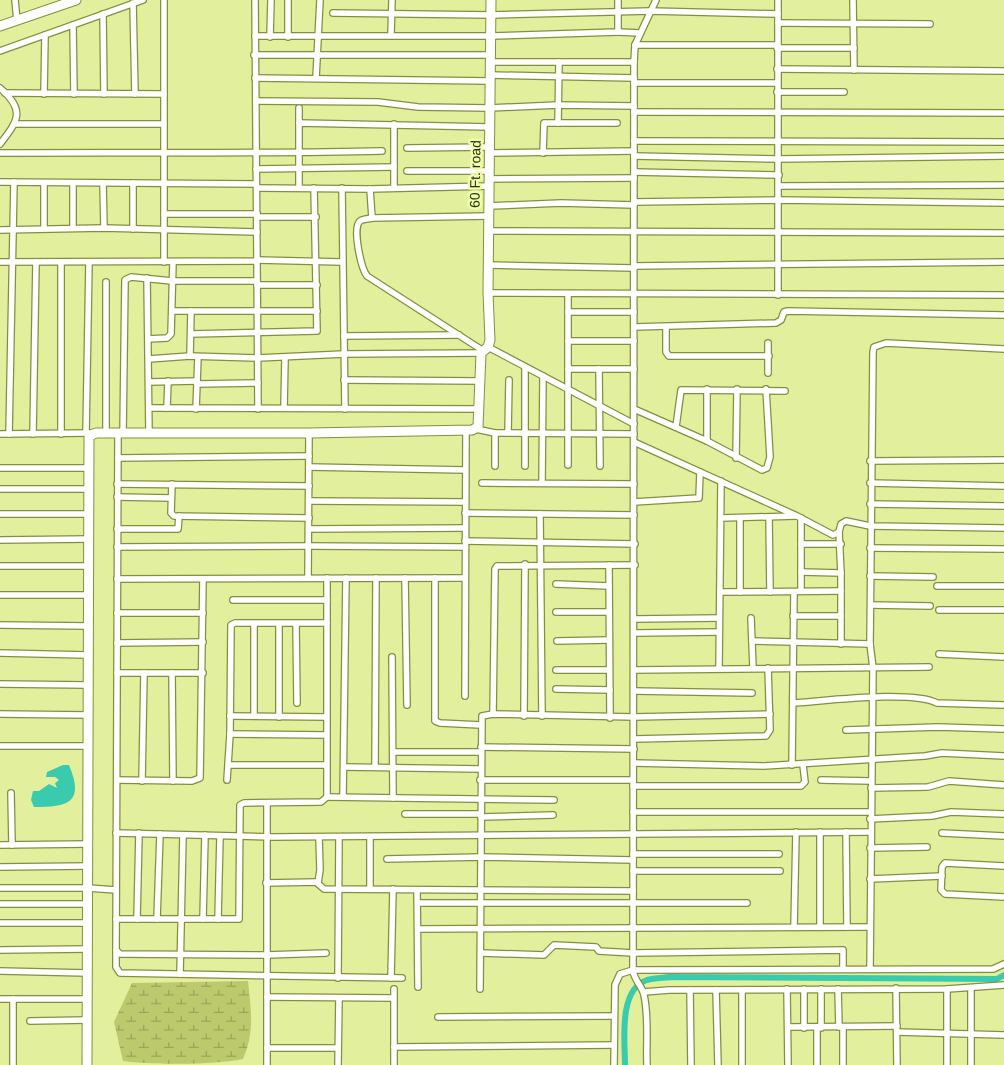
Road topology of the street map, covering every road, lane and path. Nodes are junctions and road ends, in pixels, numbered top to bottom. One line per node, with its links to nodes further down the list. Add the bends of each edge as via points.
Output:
1 (15, 0): 24 (street)
2 (76, 0): 16 (street)
3 (143, 0): 15 (street)
4 (164, 0): 65 (street)
5 (255, 0): 34 (street)
6 (271, 0): 36 (street)
7 (288, 0): 37 (street)
8 (320, 0): 38 (street)
9 (392, 0): 18 (street)
10 (491, 0): 23 (street, 60 Ft. road)
11 (618, 0): 20 (street)
12 (656, 0): 17 (street)
13 (778, 0): 22 (street)
14 (852, 0): 26 (street)
15 (133, 3): 21 (street); 64 (street)
16 (54, 4): 24 (street)
17 (650, 11): 20 (street); 22 (street); 31 (street)
18 (391, 12): 19 (street); 23 (street); 32 (street)
19 (333, 13)
20 (618, 13): 23 (street); 30 (street)
21 (103, 14): 28 (street); 63 (street)
22 (778, 14): 25 (street)
23 (491, 15): 35 (street, 60 Ft. road)
24 (17, 21): 29 (street)
25 (778, 23): 26 (street); 40 (street)
26 (853, 23): 27 (street); 41 (street)
27 (930, 24)
28 (73, 25): 33 (street); 62 (street)
29 (0, 26)
30 (618, 32): 31 (street); 35 (street)
31 (640, 32): 39 (street)
32 (391, 34): 35 (street); 38 (street)
33 (45, 35): 42 (street); 61 (street)
34 (255, 36): 36 (street); 43 (street)
35 (491, 36): 45 (street, 60 Ft. road)
36 (270, 37): 37 (street)
37 (288, 37): 38 (street)
38 (319, 37): 44 (street)
39 (635, 45): 40 (street); 47 (street)
40 (777, 46): 41 (street); 48 (street)
41 (854, 48): 49 (street)
42 (0, 51)
43 (254, 55): 44 (street); 52 (street)
44 (317, 56): 45 (street); 53 (street)
45 (490, 58): 46 (street); 54 (street, 60 Ft. road)
46 (560, 62): 47 (street); 51 (street)
47 (634, 62): 55 (street)
48 (777, 69): 49 (street); 56 (street)
49 (854, 70): 50 (street)
50 (1004, 71)
51 (560, 77): 54 (street); 55 (street); 67 (street)
52 (255, 78): 53 (street); 66 (street)
53 (316, 78): 54 (street)
54 (490, 78): 69 (street, 60 Ft. road)
55 (634, 81): 56 (street); 70 (street)
56 (777, 83): 58 (street)
57 (0, 88): 60 (street)
58 (777, 92): 59 (street); 72 (street)
59 (844, 92)
60 (6, 93): 61 (street); 76 (street, via 15,106)
61 (44, 94): 62 (street)
62 (74, 94): 63 (street)
63 (104, 94): 64 (street)
64 (135, 94): 65 (street)
65 (164, 94): 77 (street)
66 (256, 101): 69 (street, via 378,102 418,107); 92 (street)
67 (558, 105): 69 (street); 70 (street); 74 (street)
68 (299, 108): 73 (street)
69 (490, 108): 79 (street, 60 Ft. road)
70 (634, 109): 72 (street); 80 (street)
71 (1004, 112): 72 (street)
72 (778, 113): 81 (street)
73 (300, 123): 78 (street); 89 (street)
74 (558, 123): 75 (street); 90 (street, via 544,123)
75 (617, 123)
76 (16, 124): 77 (street); 83 (street)
77 (164, 124): 87 (street)
78 (394, 124): 79 (street); 95 (street)
79 (490, 127): 85 (street, 60 Ft. road)
80 (634, 142): 81 (street); 91 (street)
81 (778, 142): 82 (street); 94 (street)
82 (1004, 142)
83 (0, 144)
84 (407, 148): 85 (street)
85 (490, 150): 90 (street); 101 (street, 60 Ft. road)
86 (382, 151): 89 (street)
87 (164, 152): 88 (street); 92 (street); 108 (street)
88 (0, 153)
89 (299, 153): 92 (street); 96 (street)
90 (543, 153): 91 (street)
91 (634, 153): 94 (street); 99 (street)
92 (256, 154): 97 (street)
93 (1004, 156): 94 (street)
94 (779, 159): 100 (street)
95 (394, 167): 96 (street); 115 (street)
96 (299, 168): 97 (street); 112 (street)
97 (256, 169): 110 (street)
98 (407, 171): 101 (street)
99 (634, 175): 100 (street); 101 (street); 119 (street)
100 (779, 175): 111 (street)
101 (489, 178): 115 (street); 120 (street, 60 Ft. road)
102 (0, 182): 103 (street)
103 (14, 182): 104 (street); 131 (street)
104 (44, 183): 105 (street); 126 (street)
105 (73, 183): 106 (street); 127 (street)
106 (103, 183): 107 (street); 128 (street)
107 (132, 183): 108 (street); 129 (street)
108 (164, 183): 110 (street); 121 (street)
109 (1004, 185): 111 (street)
110 (257, 186): 112 (street); 122 (street)
111 (779, 186): 117 (street)
112 (299, 188): 113 (street)
113 (314, 188): 114 (street); 124 (street)
114 (342, 188): 116 (street); 147 (street)
115 (394, 188): 116 (street)
116 (370, 189): 125 (street)
117 (779, 200): 118 (street); 119 (street); 136 (street)
118 (1004, 203)
119 (634, 204): 120 (street); 135 (street)
120 (489, 206): 123 (street, 60 Ft. road)
121 (164, 214): 122 (street); 132 (street)
122 (257, 215): 124 (street); 134 (street)
123 (489, 216): 125 (street); 133 (street, 60 Ft. road)
124 (316, 217): 138 (street)
125 (372, 218): 173 (street, via 358,223 362,271)
126 (44, 228): 127 (street); 131 (street)
127 (73, 228): 128 (street)
128 (104, 228): 129 (street)
129 (133, 229): 132 (street)
130 (0, 230): 131 (street)
131 (14, 230): 141 (street)
132 (164, 231): 134 (street); 145 (street)
133 (489, 231): 135 (street); 149 (street, 60 Ft. road)
134 (257, 232): 139 (street)
135 (634, 232): 136 (street); 151 (street)
136 (779, 232): 137 (street); 150 (street)
137 (1004, 233)
138 (317, 260): 139 (street); 147 (street); 156 (street)
139 (257, 261): 146 (street); 155 (street)
140 (0, 262): 141 (street)
141 (12, 262): 142 (street); 224 (street)
142 (36, 262): 143 (street); 225 (street)
143 (61, 262): 144 (street); 226 (street)
144 (89, 262): 145 (street); 218 (street)
145 (164, 262): 146 (street)
146 (173, 262): 153 (street)
147 (342, 262): 174 (street)
148 (1004, 262): 150 (street)
149 (488, 266): 151 (street); 157 (street, 60 Ft. road)
150 (778, 266): 151 (street); 161 (street)
151 (634, 267): 160 (street)
152 (147, 278): 153 (street); 175 (street); 227 (street, via 125,280)
153 (172, 281): 155 (street); 162 (street)
154 (106, 282): 219 (street)
155 (257, 283): 156 (street); 164 (street)
156 (317, 285): 165 (street)
157 (488, 294): 158 (street); 180 (street, 60 Ft. road, via 490,340)
158 (568, 294): 160 (street); 166 (street)
159 (1004, 294): 161 (street)
160 (634, 295): 161 (street); 167 (street)
161 (778, 295)
162 (172, 311): 163 (street); 175 (street, via 170,337)
163 (191, 311): 164 (street); 172 (street)
164 (257, 311): 165 (street); 171 (street)
165 (317, 311): 171 (street, via 316,332)
166 (568, 312): 167 (street); 176 (street)
167 (634, 312): 169 (street)
168 (1004, 315): 170 (street, via 788,311 776,323)
169 (634, 327): 170 (street); 177 (street)
170 (666, 327): 183 (street, via 666,352 669,356)
171 (258, 333): 172 (street); 185 (street)
172 (192, 334): 182 (street)
173 (459, 335): 174 (street); 180 (street)
174 (344, 336): 181 (street)
175 (148, 339): 187 (street)
176 (568, 341): 177 (street); 189 (street)
177 (634, 341): 191 (street)
178 (768, 343): 183 (street)
179 (1004, 349): 239 (street, via 886,343 874,347)
180 (484, 350): 181 (street); 188 (street); 197 (street, 60 Ft. road)
181 (344, 354): 186 (street); 194 (street)
182 (190, 356): 184 (street); 187 (street)
183 (769, 356): 192 (street)
184 (198, 357): 185 (street); 199 (street)
185 (258, 358): 186 (street); 200 (street)
186 (285, 358): 209 (street)
187 (149, 359): 198 (street)
188 (525, 367): 193 (street); 229 (street)
189 (568, 369): 190 (street); 202 (street)
190 (599, 369): 191 (street); 206 (street)
191 (634, 369): 211 (street)
192 (768, 373)
193 (543, 376): 202 (street); 230 (street)
194 (344, 380): 197 (street); 210 (street)
195 (509, 380): 222 (street)
196 (168, 381): 198 (street); 199 (street); 208 (street)
197 (480, 381): 214 (street, 60 Ft. road)
198 (149, 382): 207 (street)
199 (197, 382): 200 (street); 212 (street)
200 (258, 383): 213 (street)
201 (707, 388): 203 (street); 216 (street, via 681,390); 235 (street)
202 (568, 389): 206 (street); 231 (street)
203 (738, 389): 204 (street); 238 (street)
204 (766, 389): 205 (street); 238 (street, via 769,464 762,470)
205 (785, 391)
206 (599, 406): 215 (street); 232 (street)
207 (149, 408): 208 (street); 228 (street)
208 (167, 408): 212 (street)
209 (284, 408): 210 (street); 213 (street)
210 (345, 408): 214 (street)
211 (634, 408): 215 (street); 216 (street)
212 (196, 409): 213 (street)
213 (258, 409)
214 (479, 409): 217 (street, 60 Ft. road, via 479,425)
215 (634, 424): 233 (street)
216 (676, 427): 235 (street)
217 (471, 429): 220 (street); 221 (street); 248 (street)
218 (89, 433): 219 (street); 226 (street); 247 (street)
219 (106, 433): 227 (street)
220 (309, 433): 228 (street); 236 (street)
221 (495, 433): 222 (street); 242 (street)
222 (508, 433): 229 (street)
223 (0, 434): 224 (street)
224 (9, 434): 225 (street)
225 (33, 434): 226 (street)
226 (61, 434)
227 (120, 434): 228 (street); 237 (street)
228 (150, 434)
229 (525, 434): 230 (street); 243 (street)
230 (543, 434): 231 (street); 252 (street)
231 (568, 434): 232 (street); 241 (street)
232 (599, 434): 233 (street); 244 (street)
233 (634, 434): 234 (street)
234 (634, 442): 249 (street); 256 (street)
235 (707, 442): 238 (street)
236 (309, 456): 237 (street); 245 (street)
237 (118, 458): 254 (street)
238 (736, 458)
239 (870, 460): 240 (street); 253 (street)
240 (1004, 460)
241 (568, 465)
242 (495, 466)
243 (525, 466)
244 (600, 466)
245 (309, 467): 248 (street); 257 (street)
246 (0, 468): 247 (street)
247 (89, 468): 260 (street)
248 (465, 470): 264 (street)
249 (700, 472): 250 (street); 265 (street, via 699,498)
250 (721, 481): 275 (street); 277 (street)
251 (482, 482): 252 (street)
252 (542, 483): 256 (street)
253 (870, 483): 258 (street); 266 (street)
254 (118, 484): 255 (street); 261 (street)
255 (172, 484): 257 (street); 262 (street)
256 (634, 484): 265 (street)
257 (309, 486): 263 (street)
258 (1004, 486)
259 (0, 489): 260 (street)
260 (88, 489): 270 (street)
261 (117, 497): 262 (street); 282 (street)
262 (171, 498): 273 (street, via 171,513)
263 (309, 501): 264 (street); 276 (street)
264 (465, 502): 268 (street)
265 (634, 502): 272 (street)
266 (870, 504): 267 (street); 279 (street)
267 (1004, 506)
268 (465, 513): 271 (street); 280 (street)
269 (0, 514): 270 (street)
270 (88, 514): 285 (street)
271 (540, 514): 272 (street); 287 (street)
272 (634, 515): 289 (street)
273 (179, 516): 276 (street); 282 (street, via 178,529)
274 (769, 517): 275 (street); 278 (street); 323 (street)
275 (799, 517): 284 (street, via 831,534); 290 (street)
276 (309, 518): 283 (street)
277 (721, 518): 278 (street); 321 (street)
278 (740, 518): 322 (street)
279 (870, 526): 281 (street); 284 (street, via 846,521 841,524); 294 (street)
280 (465, 528): 283 (street); 288 (street)
281 (1004, 528)
282 (117, 529): 293 (street)
283 (309, 529): 292 (street)
284 (839, 532): 291 (street)
285 (88, 539): 286 (street); 301 (street)
286 (0, 540)
287 (540, 543): 288 (street); 289 (street); 297 (street)
288 (465, 544): 292 (street); 312 (street)
289 (634, 544): 299 (street)
290 (801, 544): 291 (street); 302 (street)
291 (841, 544): 303 (street)
292 (309, 546): 293 (street); 306 (street)
293 (117, 548): 313 (street)
294 (870, 548): 295 (street); 304 (street)
295 (1004, 549)
296 (525, 564): 297 (street); 389 (street, via 500,564 495,569); 395 (street)
297 (541, 565): 298 (street); 396 (street)
298 (609, 565): 299 (street); 316 (street)
299 (635, 565): 341 (street)
300 (0, 566): 301 (street)
301 (88, 566): 326 (street)
302 (801, 572): 303 (street); 319 (street)
303 (841, 573): 320 (street)
304 (870, 576): 305 (street); 329 (street)
305 (933, 576)
306 (308, 578): 307 (street); 314 (street)
307 (327, 578): 308 (street); 328 (street)
308 (346, 578): 309 (street); 419 (street)
309 (376, 578): 310 (street); 420 (street)
310 (405, 578): 311 (street); 387 (street)
311 (435, 578): 312 (street); 400 (street, via 434,721)
312 (465, 578): 382 (street)
313 (117, 579): 314 (street); 335 (street)
314 (203, 579): 336 (street)
315 (556, 584): 316 (street)
316 (609, 586): 334 (street)
317 (936, 586): 318 (street)
318 (1004, 586)
319 (801, 591): 320 (street); 324 (street)
320 (841, 591): 338 (street)
321 (720, 592): 322 (street); 339 (street)
322 (740, 592): 323 (street)
323 (770, 592): 324 (street)
324 (794, 592): 337 (street)
325 (0, 595): 326 (street)
326 (88, 595): 347 (street)
327 (233, 600): 328 (street)
328 (327, 600): 342 (street)
329 (871, 605): 330 (street); 357 (street)
330 (930, 606)
331 (939, 610): 332 (street)
332 (1004, 610)
333 (556, 612): 334 (street)
334 (609, 612): 350 (street)
335 (117, 613): 336 (street); 353 (street)
336 (203, 613): 354 (street)
337 (793, 616): 338 (street); 355 (street)
338 (841, 616): 356 (street)
339 (719, 618): 341 (street); 348 (street)
340 (751, 618): 352 (street)
341 (635, 619): 349 (street)
342 (327, 623): 345 (street); 397 (street)
343 (254, 624): 344 (street); 392 (street, via 235,623 229,629); 393 (street)
344 (279, 624): 345 (street); 394 (street)
345 (296, 624): 385 (street)
346 (0, 625): 347 (street)
347 (88, 626): 360 (street)
348 (719, 632): 349 (street); 364 (street)
349 (635, 633): 371 (street)
350 (609, 640): 351 (street); 370 (street)
351 (557, 641)
352 (752, 641): 355 (street); 365 (street)
353 (117, 642): 354 (street); 372 (street)
354 (203, 642): 375 (street)
355 (793, 643): 356 (street); 367 (street)
356 (841, 644): 357 (street)
357 (870, 644): 368 (street)
358 (0, 653): 360 (street)
359 (939, 654): 362 (street)
360 (87, 656): 377 (street)
361 (392, 657): 411 (street)
362 (1004, 657)
363 (929, 667): 368 (street)
364 (719, 668): 365 (street); 371 (street)
365 (753, 668): 366 (street)
366 (768, 668): 367 (street); 390 (street)
367 (793, 668): 368 (street); 384 (street)
368 (873, 668): 383 (street)
369 (556, 670): 370 (street)
370 (609, 670): 379 (street)
371 (634, 670): 380 (street)
372 (117, 673): 373 (street); 423 (street)
373 (144, 673): 374 (street); 427 (street)
374 (172, 673): 375 (street); 428 (street)
375 (203, 673): 428 (street, via 201,775 197,781)
376 (0, 684): 377 (street)
377 (87, 685): 391 (street)
378 (556, 689): 379 (street)
379 (610, 690): 399 (street)
380 (634, 691): 381 (street); 398 (street)
381 (752, 693)
382 (465, 696)
383 (872, 699): 384 (street); 386 (street, via 896,697 928,699 937,703); 401 (street)
384 (793, 703): 417 (street)
385 (297, 704)
386 (1004, 704)
387 (407, 705)
388 (0, 714): 391 (street)
389 (493, 714): 395 (street); 400 (street, via 482,716)
390 (770, 714): 398 (street); 406 (street, via 770,730 766,736)
391 (87, 715): 408 (street)
392 (230, 716): 393 (street); 404 (street)
393 (254, 716): 394 (street)
394 (279, 716): 397 (street)
395 (524, 716): 396 (street)
396 (542, 716): 399 (street)
397 (326, 717): 405 (street)
398 (634, 717): 399 (street); 406 (street)
399 (610, 718)
400 (481, 724): 409 (street)
401 (872, 729): 402 (street); 403 (street); 413 (street)
402 (1004, 729)
403 (846, 730)
404 (230, 734): 405 (street); 415 (street)
405 (326, 735): 416 (street)
406 (634, 739): 410 (street)
407 (0, 746): 408 (street)
408 (87, 746): 466 (street)
409 (481, 749): 410 (street); 411 (street); 422 (street)
410 (634, 749): 414 (street)
411 (392, 752): 421 (street)
412 (1004, 756): 413 (street, via 942,753)
413 (872, 759): 418 (street); 429 (street)
414 (634, 763): 417 (street); 430 (street)
415 (228, 765): 416 (street); 424 (street)
416 (326, 765): 434 (street)
417 (792, 765): 418 (street)
418 (803, 765): 430 (street, via 804,782 800,786)
419 (344, 767): 420 (street); 435 (street)
420 (375, 767): 421 (street)
421 (392, 769): 422 (street); 436 (street)
422 (480, 770): 425 (street)
423 (117, 780): 427 (street); 451 (street)
424 (227, 780)
425 (480, 780): 430 (street); 437 (street)
426 (820, 780): 429 (street)
427 (142, 781): 428 (street)
428 (173, 781)
429 (871, 781): 432 (street)
430 (633, 783): 440 (street)
431 (1004, 785): 432 (street, via 950,781 928,787)
432 (870, 788): 441 (street)
433 (11, 793): 468 (street)
434 (327, 797): 435 (street); 439 (street, via 321,802)
435 (343, 798): 436 (street)
436 (393, 798): 437 (street)
437 (480, 799): 438 (street); 445 (street)
438 (554, 800)
439 (267, 803): 459 (street, via 240,805); 461 (street)
440 (633, 812): 441 (street); 453 (street)
441 (870, 812): 446 (street)
442 (405, 814): 445 (street)
443 (1004, 814): 446 (street, via 952,812)
444 (553, 815): 445 (street)
445 (481, 816): 465 (street)
446 (870, 819): 450 (street)
447 (796, 832): 448 (street); 453 (street); 508 (street)
448 (820, 832): 449 (street); 509 (street)
449 (846, 832): 450 (street); 510 (street)
450 (870, 832): 470 (street)
451 (116, 833): 452 (street); 488 (street)
452 (139, 833): 455 (street); 501 (street)
453 (634, 833): 465 (street); 473 (street)
454 (942, 833): 460 (street)
455 (160, 834): 456 (street); 502 (street)
456 (183, 835): 457 (street); 503 (street)
457 (205, 835): 458 (street); 505 (street)
458 (220, 836): 459 (street); 504 (street)
459 (240, 836): 461 (street); 504 (street, via 240,916 235,920)
460 (1004, 836)
461 (266, 837): 462 (street); 483 (street)
462 (319, 837): 463 (street); 482 (street)
463 (339, 837): 464 (street); 486 (street)
464 (370, 837): 465 (street); 487 (street)
465 (482, 837): 472 (street)
466 (88, 844): 468 (street); 475 (street)
467 (0, 845): 468 (street)
468 (12, 845)
469 (927, 847): 470 (street)
470 (870, 848): 481 (street)
471 (780, 854): 473 (street)
472 (481, 857): 473 (street); 474 (street); 491 (street)
473 (633, 857): 478 (street)
474 (387, 859)
475 (88, 866): 477 (street); 485 (street)
476 (1004, 866): 480 (street, via 945,863)
477 (0, 867)
478 (633, 871): 479 (street); 492 (street)
479 (780, 871)
480 (942, 876): 481 (street); 493 (street, via 941,892 945,894)
481 (870, 879): 511 (street)
482 (318, 882): 483 (street); 486 (street, via 322,888)
483 (266, 883): 522 (street)
484 (0, 888): 485 (street)
485 (88, 888): 488 (street); 497 (street)
486 (339, 889): 487 (street); 531 (street)
487 (370, 889): 489 (street)
488 (116, 890): 500 (street)
489 (393, 890): 490 (street); 532 (street)
490 (417, 890): 491 (street); 494 (street)
491 (481, 890): 492 (street); 498 (street)
492 (633, 890): 499 (street)
493 (1004, 897)
494 (418, 903): 498 (street); 513 (street)
495 (747, 903): 499 (street)
496 (0, 904): 497 (street)
497 (87, 904): 507 (street)
498 (481, 904): 499 (street); 514 (street)
499 (633, 904): 512 (street)
500 (116, 918): 501 (street); 517 (street)
501 (137, 919): 502 (street)
502 (157, 919): 503 (street)
503 (180, 919): 505 (street); 521 (street)
504 (218, 919): 505 (street)
505 (203, 920)
506 (0, 923): 507 (street)
507 (88, 923): 515 (street)
508 (794, 927): 509 (street); 512 (street)
509 (820, 927): 510 (street)
510 (847, 927): 511 (street)
511 (870, 927): 525 (street)
512 (633, 928): 514 (street); 520 (street)
513 (418, 929): 514 (street); 535 (street)
514 (480, 929): 519 (street)
515 (88, 949): 516 (street); 528 (street)
516 (0, 950)
517 (116, 950): 521 (street, via 120,954); 529 (street, via 116,967 120,973)
518 (326, 953): 522 (street)
519 (481, 953): 520 (street, via 544,955 554,945); 539 (street)
520 (633, 953): 524 (street, via 843,950); 526 (street)
521 (180, 954): 522 (street); 529 (street)
522 (266, 955): 530 (street)
523 (1004, 964): 525 (street, via 993,969)
524 (843, 969): 525 (street); 526 (street)
525 (870, 969)
526 (633, 970): 548 (street, via 634,980); 555 (street, via 617,977)
527 (0, 971): 528 (street)
528 (88, 973): 554 (street)
529 (180, 974): 530 (street)
530 (267, 974): 531 (street); 549 (street)
531 (338, 978): 532 (street)
532 (391, 978): 533 (street)
533 (402, 978)
534 (1004, 985): 537 (street)
535 (418, 987)
536 (896, 988): 543 (street); 544 (street); 563 (street)
537 (971, 988): 544 (street); 565 (street)
538 (394, 989): 551 (street)
539 (480, 989)
540 (787, 989): 541 (street); 547 (street); 559 (street)
541 (804, 989): 542 (street); 561 (street)
542 (821, 989): 543 (street); 562 (street)
543 (838, 989): 560 (street)
544 (947, 989): 564 (street)
545 (690, 990): 546 (street); 548 (street); 578 (street)
546 (716, 990): 547 (street); 579 (street)
547 (742, 990): 580 (street)
548 (643, 991): 577 (street)
549 (267, 998): 550 (street); 569 (street)
550 (339, 998): 551 (street); 570 (street)
551 (393, 998): 568 (street)
552 (0, 999): 553 (street)
553 (13, 999): 554 (street); 571 (street)
554 (88, 999): 557 (street)
555 (614, 1016): 556 (street); 567 (street)
556 (438, 1017)
557 (88, 1020): 558 (street); 572 (street)
558 (30, 1021)
559 (790, 1027): 561 (street); 581 (street)
560 (841, 1027): 562 (street); 563 (street); 583 (street)
561 (804, 1028): 562 (street)
562 (819, 1028): 582 (street)
563 (897, 1029): 564 (street); 584 (street)
564 (948, 1034): 565 (street); 585 (street)
565 (971, 1034): 566 (street); 586 (street)
566 (1004, 1035)
567 (614, 1045): 568 (street); 576 (street)
568 (394, 1046): 575 (street)
569 (267, 1048): 570 (street); 573 (street)
570 (338, 1048): 574 (street)
571 (14, 1065)
572 (87, 1065)
573 (267, 1065)
574 (338, 1065)
575 (394, 1065)
576 (614, 1065)
577 (647, 1065)
578 (691, 1065)
579 (718, 1065)
580 (742, 1065)
581 (788, 1065)
582 (817, 1065)
583 (843, 1065)
584 (897, 1065)
585 (947, 1065)
586 (971, 1065)

